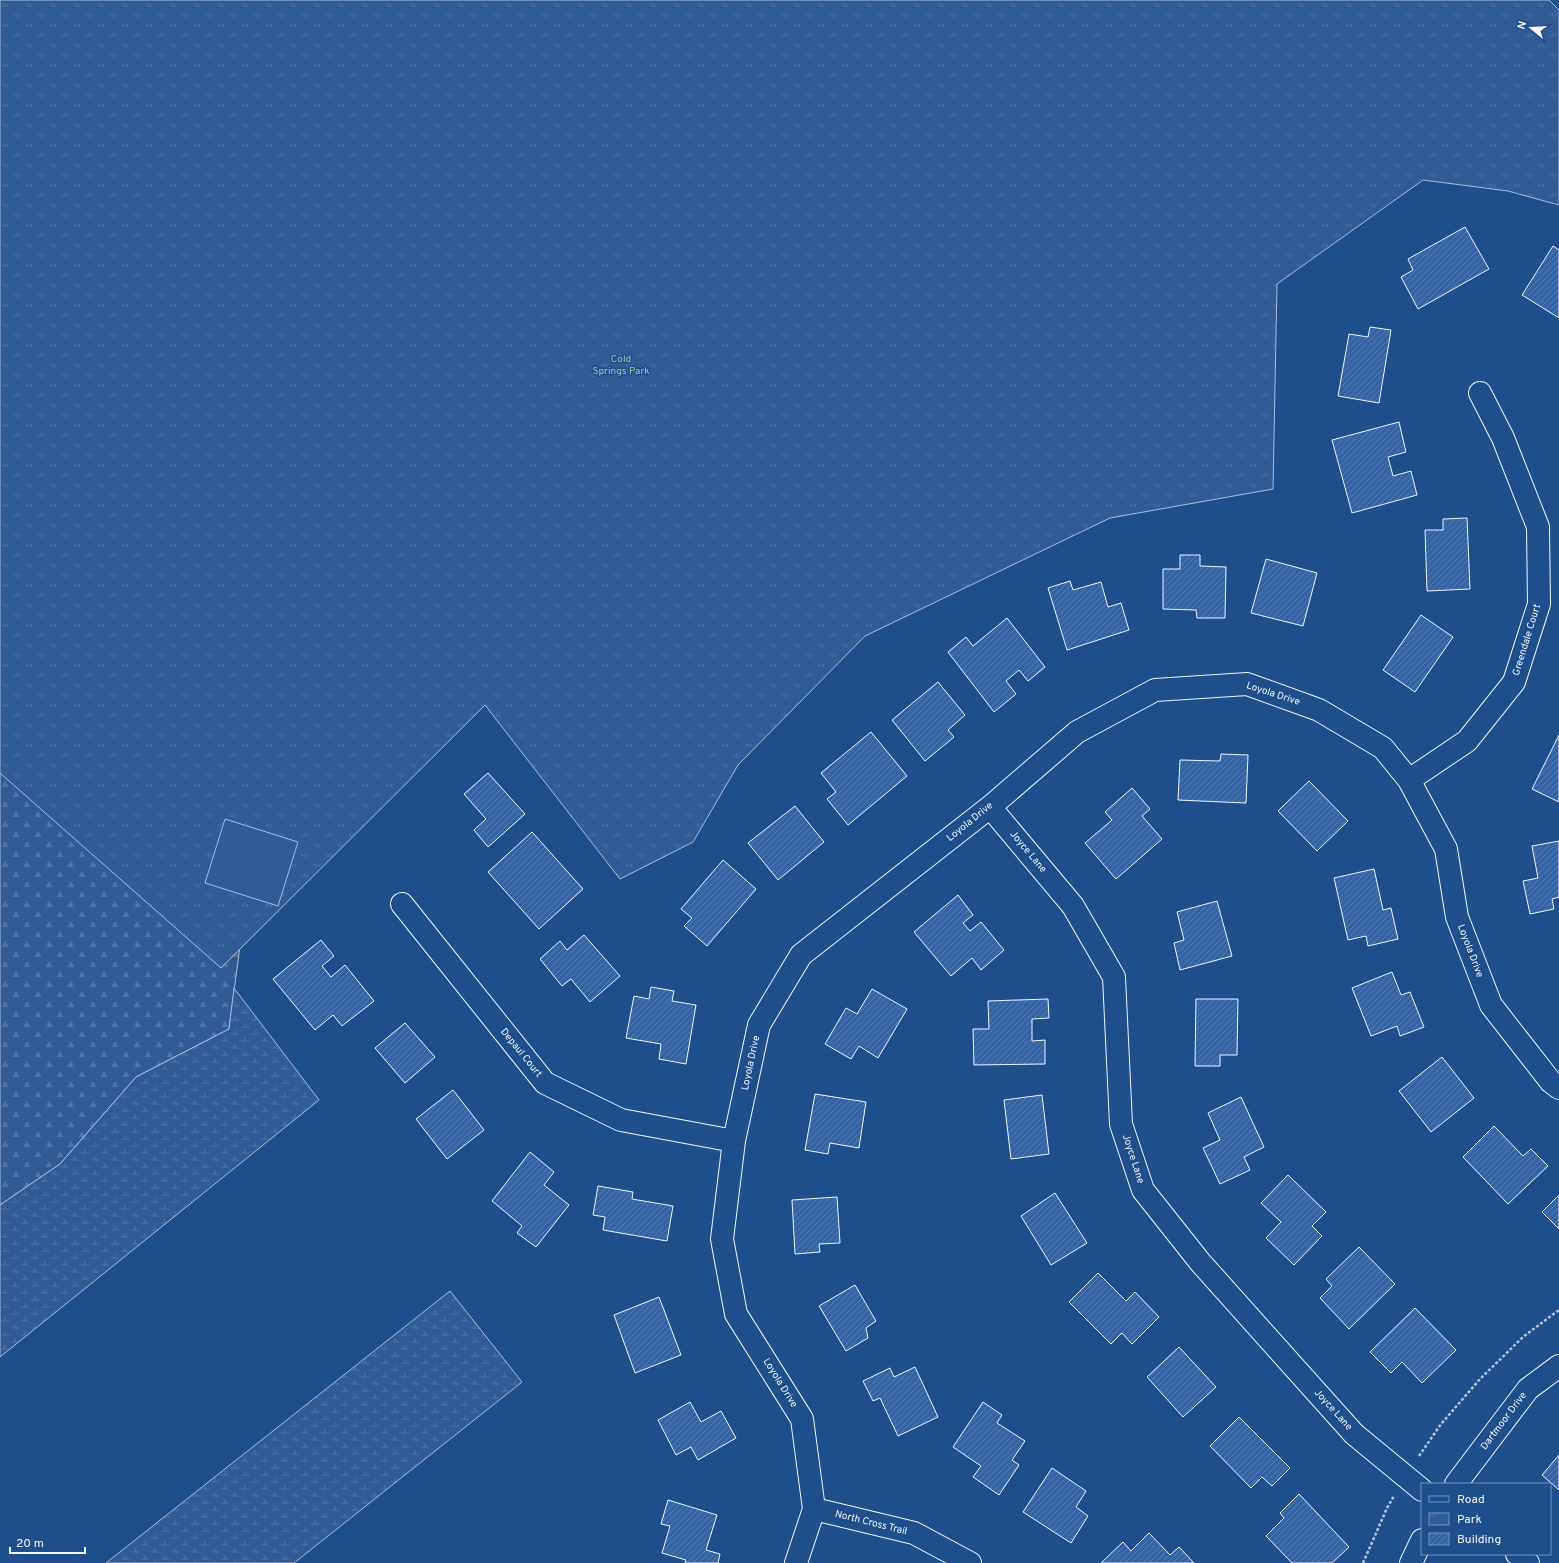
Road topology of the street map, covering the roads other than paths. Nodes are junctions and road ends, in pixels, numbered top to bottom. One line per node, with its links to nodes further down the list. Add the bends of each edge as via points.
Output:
1 (1480, 393): 2 (street, Greendale Court, via 1503,438 1538,526 1539,604 1514,682 1467,741)
2 (1409, 780): 3 (street, Loyola Drive, via 1382,748 1319,710 1247,684 1155,690 1077,732); 5 (street, Loyola Drive, via 1446,849 1457,917 1491,1005 1551,1082)
3 (990, 807): 6 (street, Loyola Drive, via 801,955 759,1025); 9 (street, Joyce Lane, via 1073,906 1114,977 1121,1124 1143,1190 1200,1262 1354,1434)
4 (402, 904): 6 (street, Depaul Court, via 545,1083 621,1120)
5 (1559, 1088)
6 (734, 1141): 10 (street, Loyola Drive, via 722,1239 736,1314 802,1419)
7 (1559, 1366): 8 (street, Dartmoor Drive, via 1528,1389)
8 (1457, 1483)
9 (1421, 1489)
10 (814, 1509): 13 (street, Loyola Drive); 14 (street, North Cross Trail, via 914,1533)
11 (1421, 1542): 15 (street)
12 (1518, 1555): 16 (street)
13 (796, 1563)
14 (970, 1563)
15 (1411, 1563)
16 (1528, 1563)

